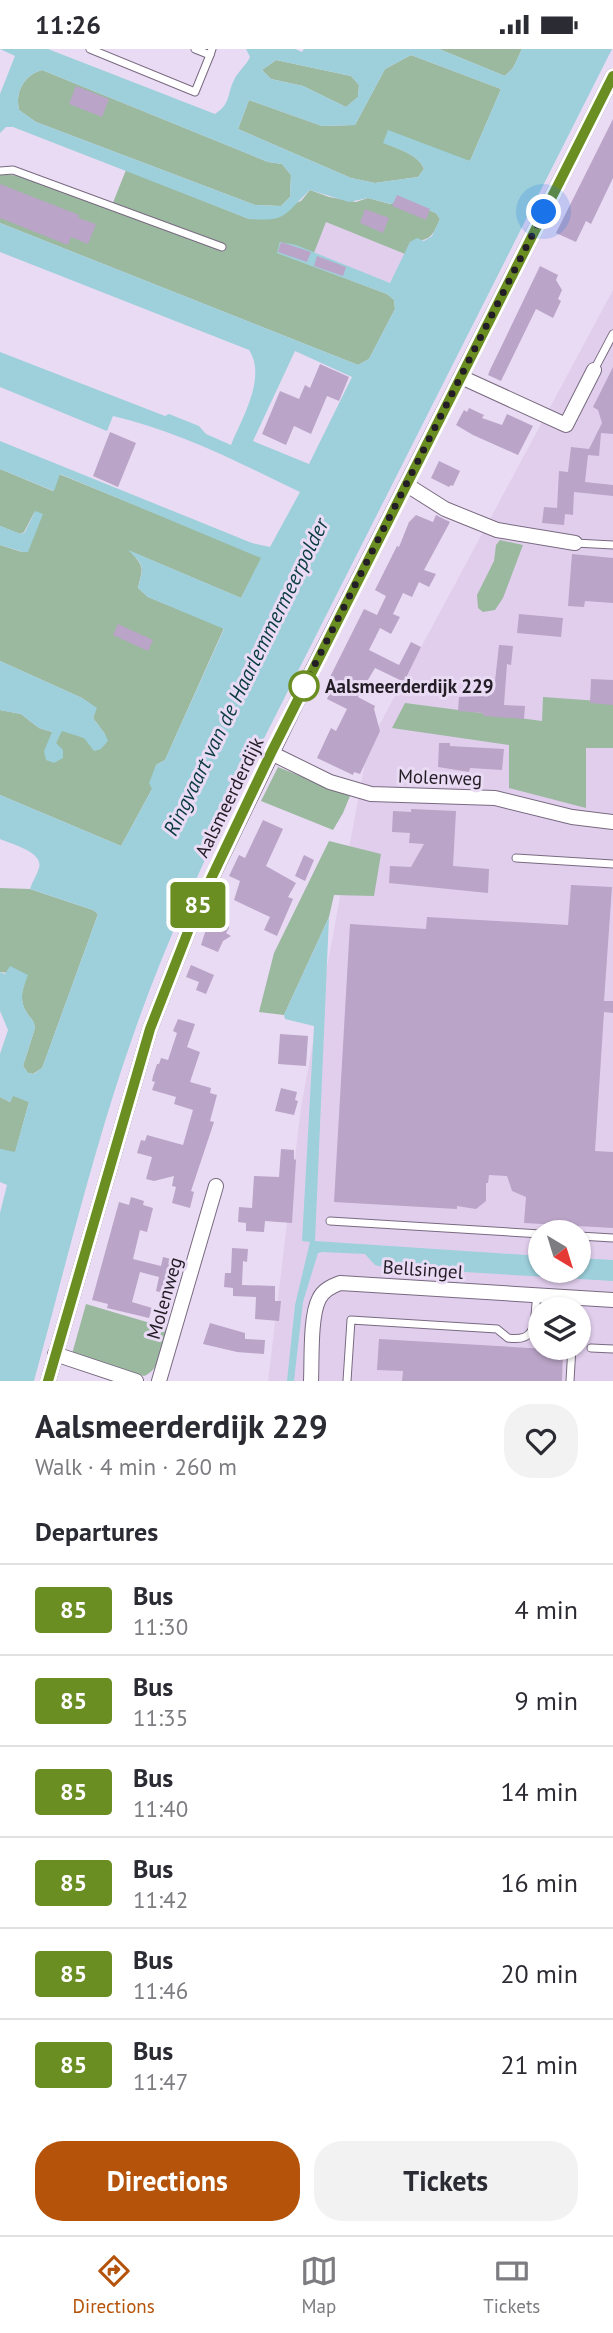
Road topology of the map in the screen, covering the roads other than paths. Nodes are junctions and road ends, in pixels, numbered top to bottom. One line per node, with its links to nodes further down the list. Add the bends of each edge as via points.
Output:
1 (90, 49): 3 (lane, via 195,92)
2 (195, 49): 3 (lane)
3 (211, 52)
4 (613, 76): 9 (street, Aalsmeerderdijk)
5 (0, 171): 6 (lane, via 13,170)
6 (222, 247)
7 (613, 334): 8 (lane)
8 (594, 370): 9 (street, via 566,425)
9 (461, 377): 10 (street, Aalsmeerderdijk)
10 (407, 485): 11 (street, via 445,509 498,530); 13 (street, Aalsmeerderdijk)
11 (575, 543): 12 (lane)
12 (613, 545)
13 (271, 753): 14 (street, Molenweg, via 330,782 371,794 495,798); 27 (street, Aalsmeerderdijk, via 198,906 150,1029)
14 (613, 822)
15 (516, 857): 16 (lane)
16 (613, 864)
17 (216, 1186): 31 (street, Molenweg)
18 (330, 1220): 19 (lane)
19 (528, 1233)
20 (592, 1237): 21 (lane)
21 (613, 1238)
22 (537, 1296): 23 (street, Bellsingel); 32 (street, Bellsingel, via 340,1283 320,1297 315,1310)
23 (613, 1300)
24 (528, 1335): 33 (lane, via 514,1339 497,1329 351,1321)
25 (591, 1348): 26 (lane)
26 (613, 1349)
27 (55, 1354): 29 (street, Aalsmeerderdijk); 30 (street)
28 (571, 1360): 34 (lane)
29 (48, 1381)
30 (136, 1381)
31 (159, 1381)
32 (311, 1381)
33 (347, 1381)
34 (570, 1381)

